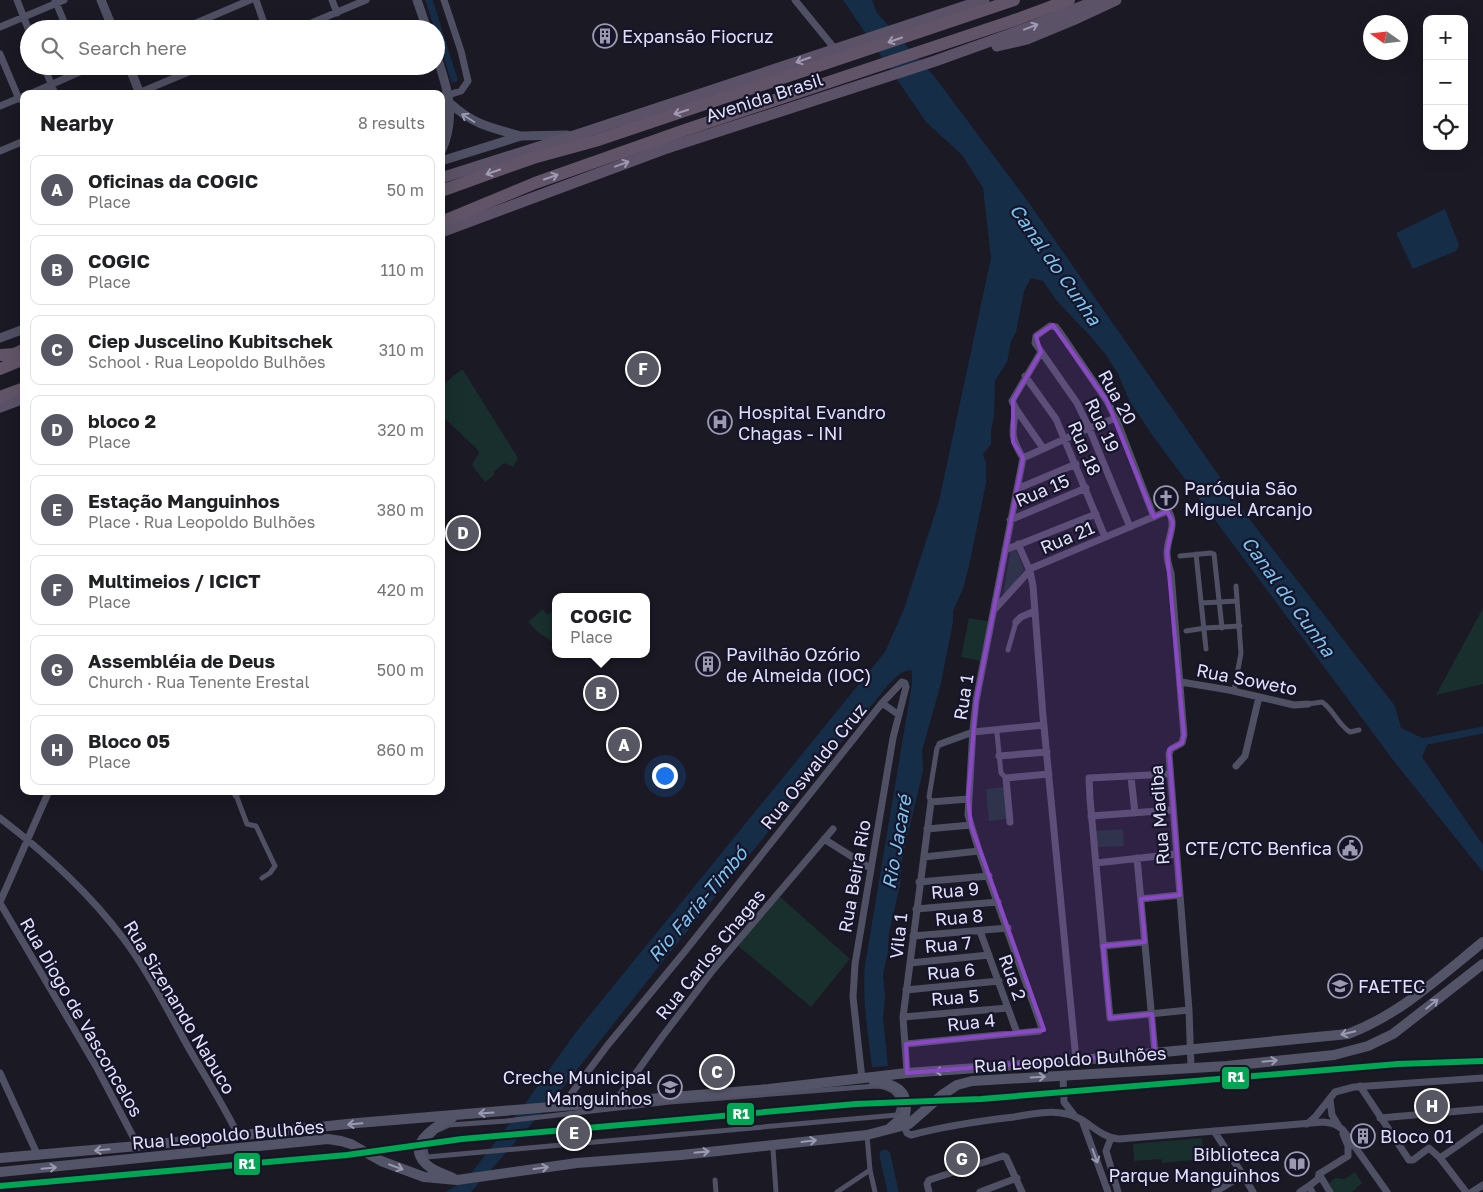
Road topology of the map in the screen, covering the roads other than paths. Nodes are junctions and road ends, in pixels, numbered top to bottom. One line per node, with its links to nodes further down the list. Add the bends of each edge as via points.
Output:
1 (17, 0): 18 (street)
2 (64, 0): 16 (street)
3 (101, 0): 20 (street)
4 (250, 0): 21 (street)
5 (256, 0): 22 (street)
6 (332, 0): 17 (street)
7 (366, 0): 17 (street)
8 (417, 0): 24 (street)
9 (444, 0): 42 (street, via 468,81 461,91)
10 (795, 0): 27 (street)
11 (984, 0): 25 (highway, Avenida Brasil)
12 (1014, 0): 25 (highway, Avenida Brasil)
13 (1069, 0): 36 (highway, Avenida Brasil, via 941,44)
14 (1098, 0): 30 (highway, Avenida Brasil, one-way to 14)
15 (1116, 0): 30 (highway, via 1031,37)
16 (56, 2): 18 (street); 19 (street)
17 (337, 13): 23 (street)
18 (23, 18): 26 (street)
19 (63, 20)
20 (109, 20)
21 (205, 20)
22 (263, 20)
23 (320, 20)
24 (424, 20)
25 (934, 22): 28 (highway, Avenida Brasil, one-way to 28)
26 (0, 27)
27 (835, 49): 28 (highway, Avenida Brasil); 47 (highway, Avenida Brasil, one-way to 47)
28 (851, 49): 54 (highway, Avenida Brasil, one-way to 54, via 595,141 533,158)
29 (0, 54): 43 (street)
30 (947, 57): 36 (highway, Avenida Brasil)
31 (48, 75): 37 (street)
32 (70, 75): 37 (street)
33 (132, 75): 40 (street)
34 (182, 75): 41 (street)
35 (442, 75): 42 (street)
36 (860, 78): 55 (highway, Avenida Brasil, one-way to 36, via 535,183 688,129); 56 (highway, Avenida Brasil, one-way to 36)
37 (51, 84): 38 (street); 39 (street)
38 (38, 90)
39 (53, 90)
40 (138, 90)
41 (146, 90)
42 (448, 95): 45 (street)
43 (20, 96)
44 (20, 98): 46 (street)
45 (451, 104): 48 (street, one-way to 45, via 481,126); 50 (street)
46 (0, 106)
47 (583, 133): 48 (street); 53 (highway, Avenida Brasil)
48 (521, 136): 52 (street)
49 (20, 142): 51 (street)
50 (445, 142)
51 (0, 150)
52 (445, 160)
53 (445, 177)
54 (445, 190)
55 (445, 220)
56 (445, 231)
57 (20, 330): 58 (street)
58 (0, 338)
59 (1035, 343): 60 (street, Rua 19); 71 (street, Rua 20, via 1036,336 1045,329 1056,327)
60 (1041, 352): 65 (street); 72 (street, Rua 19, via 1077,402)
61 (20, 354): 63 (highway)
62 (20, 355): 64 (highway)
63 (0, 357)
64 (0, 368)
65 (1025, 376): 70 (street, via 1013,400); 73 (street, Rua 18, via 1056,419)
66 (20, 390): 67 (highway)
67 (0, 397)
68 (20, 400): 69 (highway)
69 (0, 407)
70 (1016, 409): 74 (street); 75 (street, via 1013,442)
71 (1116, 418): 72 (street); 81 (street, Rua 20)
72 (1089, 428): 73 (street); 83 (street, Rua 19)
73 (1065, 438): 74 (street); 76 (street, Rua 18)
74 (1043, 448): 75 (street)
75 (1023, 458): 77 (street, Rua 1)
76 (1076, 464): 77 (street); 78 (street, Rua 18)
77 (1017, 488): 82 (street, Rua 1)
78 (1086, 488): 80 (street, Rua 18); 82 (street, Rua 15)
79 (1167, 511): 81 (street, Rua 21); 104 (street, Rua Madiba, via 1173,522 1167,552)
80 (1096, 514): 84 (street, Rua 18); 85 (street)
81 (1154, 517): 83 (street, Rua 21)
82 (1010, 520): 86 (street, Rua 1)
83 (1130, 527): 84 (street, Rua 21)
84 (1105, 537): 89 (street, Rua 21)
85 (1018, 544): 86 (street); 89 (street)
86 (1005, 550): 94 (street, Rua 1)
87 (1196, 554): 88 (street); 92 (street, via 1214,554); 93 (street)
88 (1180, 556)
89 (1030, 571): 94 (street, Rua 21); 95 (street)
90 (1236, 586): 91 (street)
91 (1237, 601): 92 (street); 97 (street)
92 (1219, 602): 93 (street); 99 (street)
93 (1201, 603): 98 (street)
94 (994, 610): 113 (street, Rua 1)
95 (1035, 611): 96 (street); 110 (street)
96 (1016, 622): 102 (street)
97 (1240, 626): 99 (street); 105 (street)
98 (1204, 628): 99 (street); 100 (street); 101 (street)
99 (1222, 628)
100 (1186, 632)
101 (1206, 649)
102 (1008, 650)
103 (902, 682): 107 (street, Rua Oswaldo Cruz); 109 (street, Rua Beira Rio, via 906,687)
104 (1181, 682): 105 (street, Rua Soweto); 119 (street, Rua Madiba, via 1184,736 1182,743 1170,751)
105 (1234, 691): 106 (street, Rua Soweto)
106 (1259, 697): 108 (street, Rua Soweto); 117 (street, via 1245,756)
107 (882, 703): 109 (street); 180 (street, Rua Oswaldo Cruz)
108 (1308, 704): 112 (street, via 1322,702 1346,730)
109 (899, 715): 141 (street, Rua Beira Rio)
110 (1044, 725): 111 (street); 115 (street)
111 (999, 728): 113 (street); 116 (street)
112 (1359, 730)
113 (973, 732): 114 (street); 124 (street, Rua 1)
114 (940, 744): 125 (street, Vila 1, via 929,797)
115 (1047, 752): 116 (street); 118 (street)
116 (999, 756): 121 (street, via 1001,773)
117 (1236, 766)
118 (1049, 774): 121 (street); 170 (street)
119 (1170, 774): 120 (street); 126 (street, Rua Madiba)
120 (1132, 777): 127 (street); 128 (street, via 1089,778)
121 (1006, 778): 130 (street)
122 (46, 795): 135 (street)
123 (238, 795): 143 (street, via 247,824 256,826 276,866)
124 (968, 799): 125 (street); 131 (street, Rua 1)
125 (931, 802): 133 (street, Vila 1)
126 (1172, 810): 127 (street); 137 (street, Rua Madiba)
127 (1135, 813): 128 (street)
128 (1092, 816): 140 (street)
129 (0, 818): 135 (street, Rua Sizenando Nabuco)
130 (1010, 822)
131 (971, 825): 133 (street); 136 (street, Rua 1)
132 (832, 829): 134 (street, Rua Carlos Chagas)
133 (927, 829): 138 (street, Vila 1)
134 (824, 838): 141 (street); 179 (street, Rua Carlos Chagas, via 713,970)
135 (27, 839): 148 (street); 193 (street, Rua Sizenando Nabuco, via 105,915 124,939)
136 (979, 851): 138 (street); 142 (street, Rua 1)
137 (1176, 854): 139 (street); 145 (street, Rua Madiba)
138 (924, 857): 144 (street, Vila 1)
139 (1137, 858): 140 (street); 146 (street)
140 (1096, 863): 155 (street)
141 (870, 868): 176 (street, Rua Beira Rio, via 853,997)
142 (989, 876): 144 (street); 147 (street, Rua 1)
143 (262, 878)
144 (919, 882): 149 (street, Vila 1)
145 (1180, 895): 146 (street); 162 (street, Rua Madiba)
146 (1141, 899): 153 (street)
147 (998, 902): 149 (street, Rua 9); 150 (street, Rua 1)
148 (0, 903): 196 (street, Rua Diogo de Vasconcelos, via 100,1074)
149 (916, 909): 152 (street, Vila 1)
150 (1008, 928): 151 (street, Rua 8); 165 (street, Rua 1, via 1042,1024)
151 (980, 931): 152 (street, Rua 8); 156 (street, Rua 2)
152 (913, 936): 157 (street, Vila 1)
153 (1145, 942): 155 (street); 163 (street)
154 (1483, 942): 168 (main road, Rua Leopoldo Bulhões, one-way to 168, via 1392,1013 1370,1026 1348,1034)
155 (1103, 946): 163 (street, via 1110,1018)
156 (989, 955): 157 (street, Rua 7); 159 (street, Rua 2)
157 (910, 963): 160 (street, Vila 1)
158 (1483, 964): 171 (main road, Rua Leopoldo Bulhões, one-way to 158, via 1334,1055 1368,1046 1393,1034)
159 (999, 981): 160 (street, Rua 6); 161 (street, Rua 2)
160 (906, 990): 164 (street, Vila 1)
161 (1008, 1008): 164 (street, Rua 5); 166 (street, Rua 2)
162 (1189, 1010): 163 (street); 168 (street, Rua Madiba)
163 (1152, 1014): 169 (street)
164 (903, 1016): 167 (street, Vila 1)
165 (1039, 1030): 166 (street, Rua 4)
166 (1017, 1033): 167 (street, Rua 4)
167 (906, 1044): 173 (street, Vila 1)
168 (1191, 1050): 169 (main road, Rua Leopoldo Bulhões); 171 (street, Rua Madiba)
169 (1155, 1053): 170 (main road, Rua Leopoldo Bulhões)
170 (1076, 1060): 173 (main road, Rua Leopoldo Bulhões, one-way to 173)
171 (1192, 1067): 174 (main road, Rua Leopoldo Bulhões)
172 (0, 1073): 198 (street)
173 (907, 1073): 176 (main road, Rua Leopoldo Bulhões)
174 (1063, 1076): 184 (street, via 1064,1102); 188 (main road, Rua Leopoldo Bulhões, one-way to 174, via 942,1095 965,1082)
175 (1483, 1078): 177 (street)
176 (865, 1079): 179 (main road, Rua Leopoldo Bulhões); 191 (main road, via 896,1086 904,1096 905,1115)
177 (1360, 1086): 178 (street, via 1341,1090); 185 (street)
178 (1331, 1097): 187 (street); 189 (street, via 1330,1110)
179 (615, 1102): 180 (main road, Rua Leopoldo Bulhões)
180 (562, 1106): 182 (main road, Rua Leopoldo Bulhões)
181 (1483, 1109): 185 (street)
182 (547, 1112): 182 (street, via 506,1121 449,1125 428,1139 427,1157 897,1115 900,1101 891,1089 876,1086); 183 (main road, Rua Leopoldo Bulhões, one-way to 183, via 517,1110)
183 (456, 1115): 193 (main road, Rua Leopoldo Bulhões, one-way to 193); 207 (main road, via 435,1126 422,1139 419,1150 432,1168)
184 (1074, 1115): 186 (street); 188 (street, via 1042,1113 911,1134)
185 (1380, 1118): 200 (street, via 1409,1160 1429,1148)
186 (1082, 1120): 195 (street); 218 (street, one-way to 218)
187 (1307, 1124): 189 (street, via 1324,1122); 192 (street)
188 (904, 1126): 191 (main road, Rua Leopoldo Bulhões)
189 (1339, 1126): 204 (street, via 1348,1146 1348,1156); 224 (street)
190 (1483, 1128): 200 (street)
191 (887, 1130): 194 (main road, Rua Leopoldo Bulhões)
192 (1214, 1131): 195 (street); 205 (street)
193 (238, 1135): 196 (main road, Rua Leopoldo Bulhões)
194 (867, 1135): 202 (street); 207 (main road, Rua Leopoldo Bulhões, one-way to 194, via 577,1163)
195 (1111, 1138): 219 (street, via 1106,1152)
196 (138, 1146): 198 (main road, Rua Leopoldo Bulhões, one-way to 198)
197 (773, 1150): 212 (street)
198 (38, 1156): 199 (main road, Rua Leopoldo Bulhões); 201 (main road, via 30,1162)
199 (0, 1158)
200 (1440, 1158): 225 (street)
201 (0, 1168)
202 (870, 1170): 213 (street); 214 (street)
203 (0, 1172): 207 (main road, Rua Leopoldo Bulhões, one-way to 207, via 328,1139 341,1140 381,1161 424,1177)
204 (1319, 1174): 210 (street); 223 (street)
205 (1243, 1175): 220 (street); 221 (street)
206 (1017, 1178): 215 (street, via 1006,1157 1000,1156 929,1180); 216 (street); 217 (street)
207 (461, 1180)
208 (715, 1180): 211 (street)
209 (1483, 1186): 226 (street)
210 (1311, 1189): 222 (street)
211 (716, 1192)
212 (776, 1192)
213 (837, 1192)
214 (874, 1192)
215 (929, 1192)
216 (980, 1192)
217 (1022, 1192)
218 (1108, 1192)
219 (1118, 1192)
220 (1215, 1192)
221 (1253, 1192)
222 (1300, 1192)
223 (1330, 1192)
224 (1388, 1192)
225 (1466, 1192)
226 (1472, 1192)

